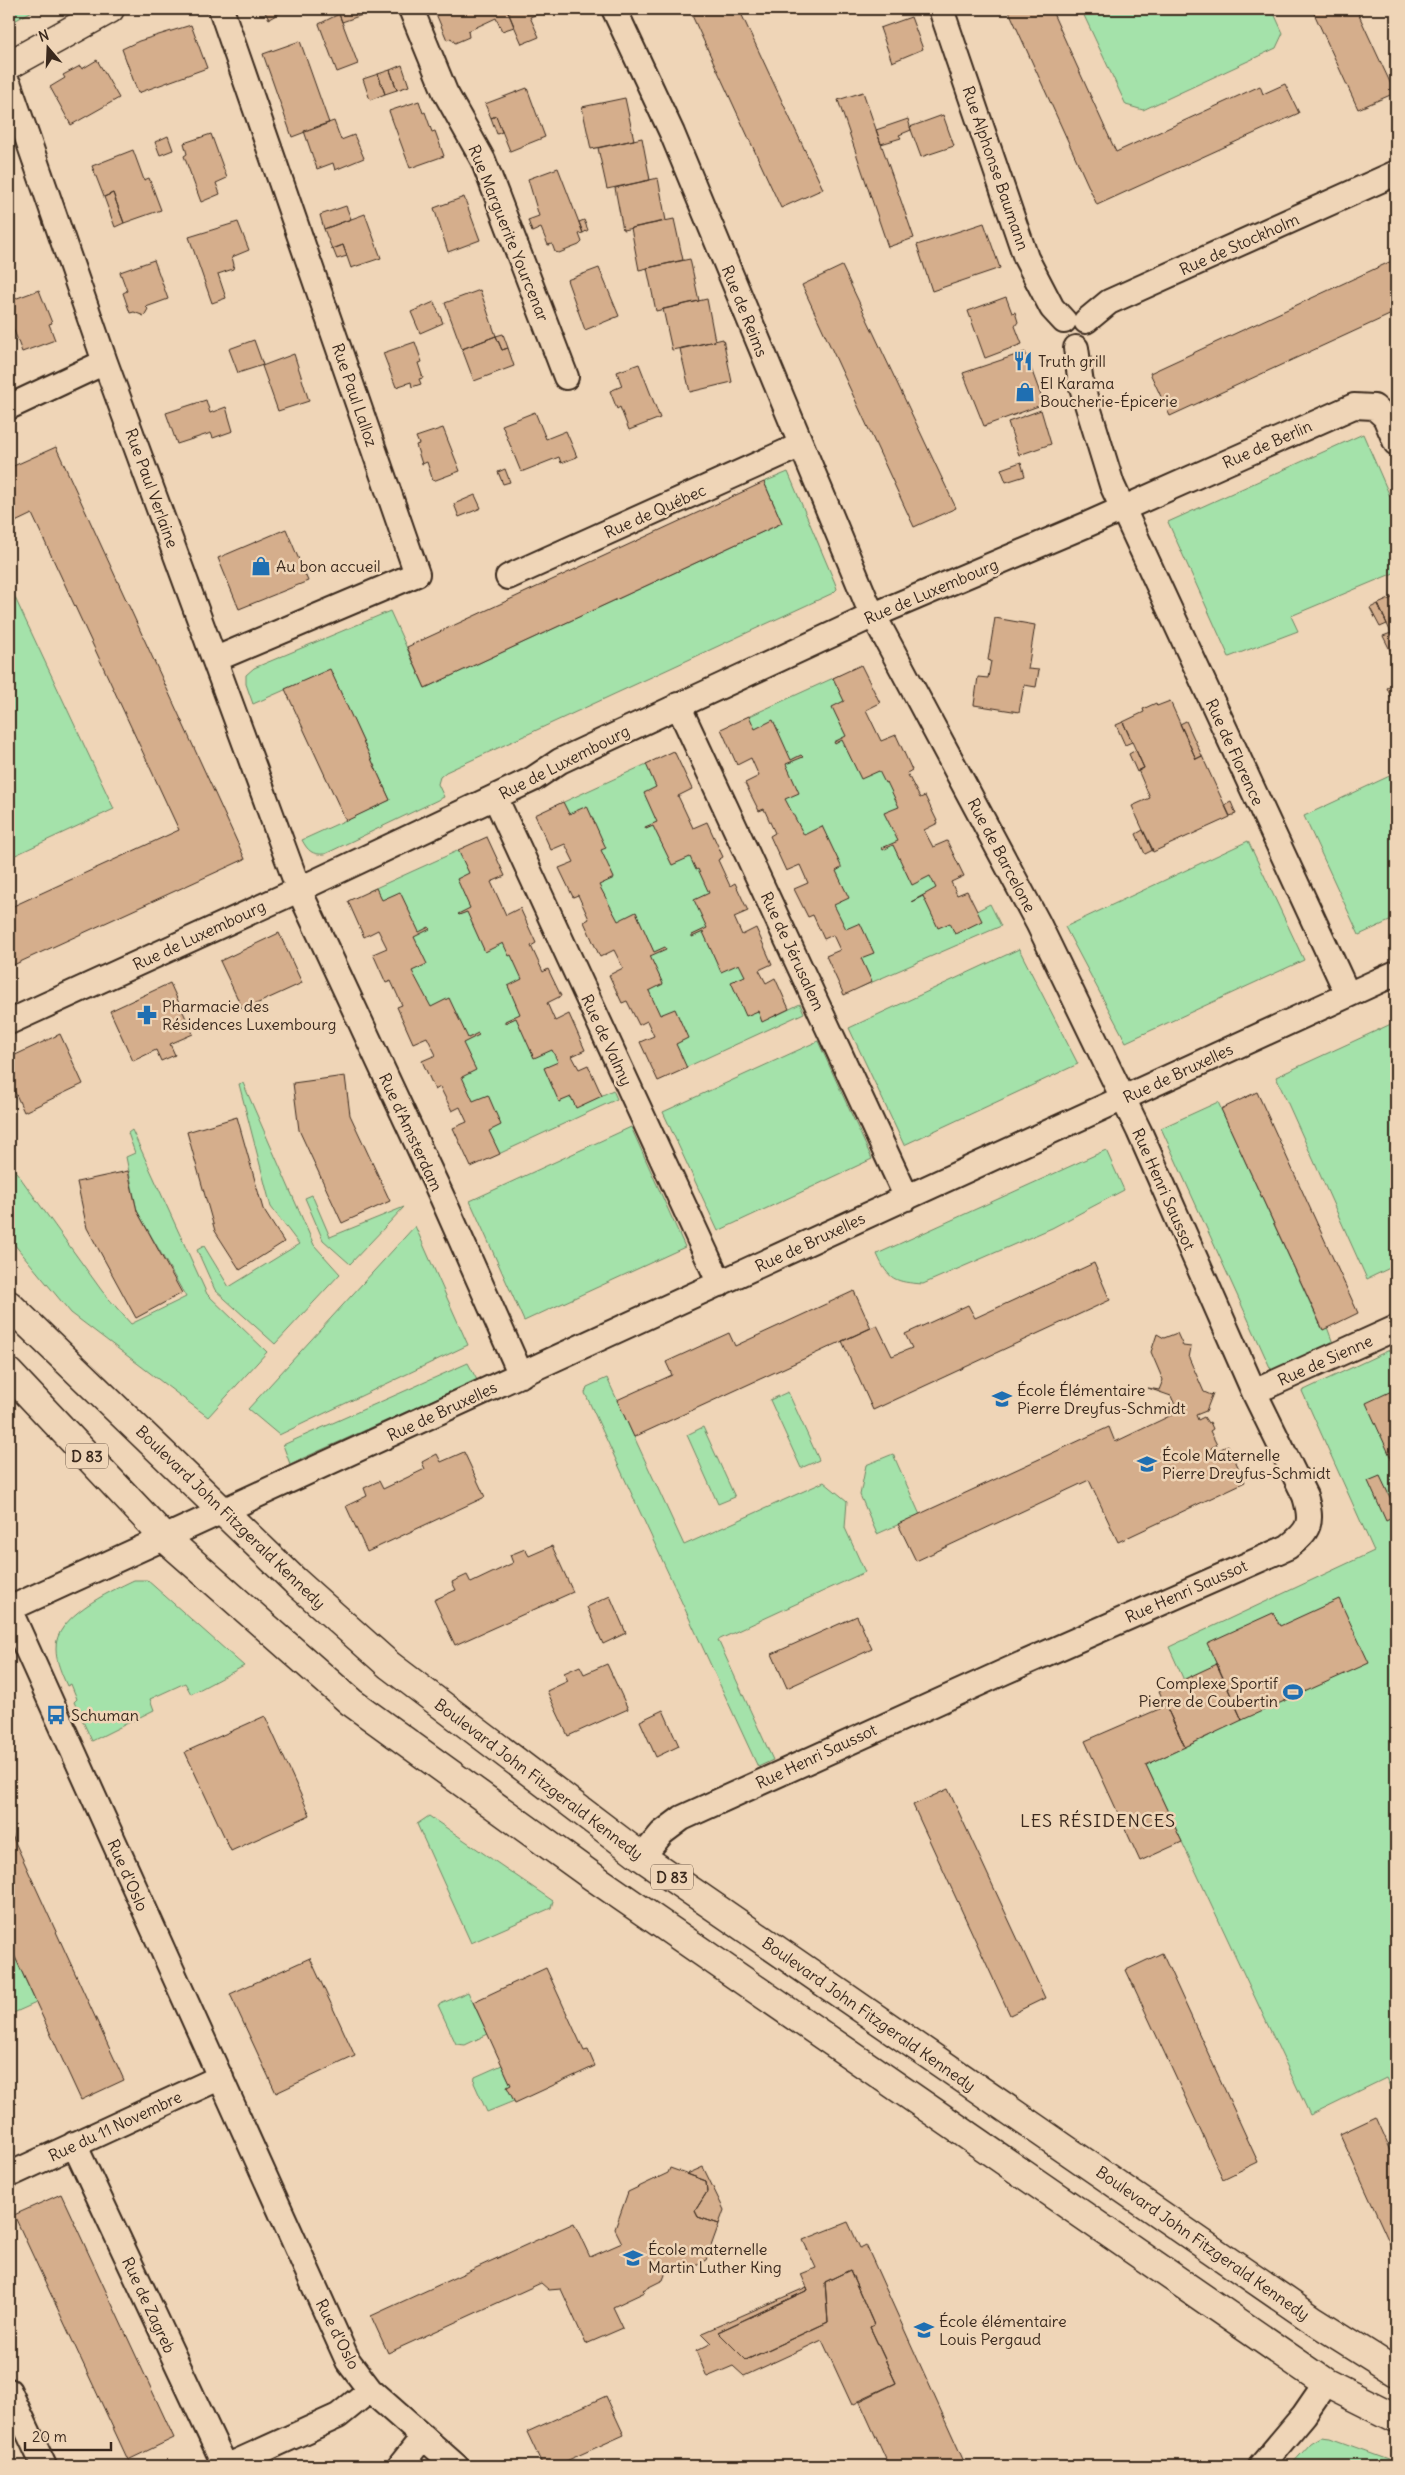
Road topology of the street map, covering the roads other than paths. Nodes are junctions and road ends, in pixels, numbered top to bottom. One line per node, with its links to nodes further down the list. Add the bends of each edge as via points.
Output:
1 (110, 9): 6 (main road)
2 (221, 9): 18 (street, Rue Paul Lalloz, via 417,574)
3 (411, 9): 11 (street, Rue Marguerite Yourcenar, via 445,92 483,160)
4 (614, 9): 14 (street, Rue de Reims, via 672,133)
5 (941, 9): 9 (street, Rue Alphonse Baumann, via 1026,258 1052,308)
6 (9, 65)
7 (9, 85): 10 (street, Rue Paul Verlaine)
8 (1396, 173): 9 (street, Rue de Stockholm, via 1109,302)
9 (1075, 321): 15 (street, via 1060,327 1059,335 1068,347 1076,348 1081,384 1112,485)
10 (105, 362): 12 (street); 18 (street, Rue Paul Verlaine)
11 (566, 377)
12 (9, 407)
13 (1396, 443): 15 (street, Rue de Berlin, via 1385,418 1374,407 1354,406)
14 (801, 445): 16 (street, Rue de Québec); 17 (street, Rue de Reims)
15 (1123, 509): 17 (street, Rue de Luxembourg); 23 (street, Rue de Florence)
16 (508, 577)
17 (874, 615): 19 (street, Rue de Luxembourg); 25 (street, Rue de Barcelone, via 1038,923)
18 (216, 659): 21 (street, Rue Paul Verlaine)
19 (678, 705): 20 (street, Rue de Luxembourg, via 560,761 533,779); 26 (street, Rue de Jérusalem)
20 (495, 797): 21 (street, Rue de Luxembourg); 27 (street, Rue de Valmy)
21 (299, 890): 24 (street, Rue de Luxembourg); 31 (street, Rue d'Amsterdam, via 442,1197)
22 (1396, 973): 23 (street, Rue de Bruxelles)
23 (1348, 995): 25 (street, Rue de Bruxelles)
24 (9, 1022)
25 (1123, 1098): 26 (street, Rue de Bruxelles); 32 (street, Rue Henri Saussot)
26 (907, 1198): 27 (street, Rue de Bruxelles)
27 (720, 1284): 31 (street, Rue de Bruxelles)
28 (9, 1305): 33 (main road, Boulevard John Fitzgerald Kennedy / D 83)
29 (1396, 1328): 32 (street, Rue de Sienne)
30 (9, 1373): 34 (main road, D 83)
31 (520, 1375): 33 (street, Rue de Bruxelles)
32 (1254, 1392): 36 (street, Rue Henri Saussot, via 1306,1496 1310,1511 1310,1523 1304,1534 1288,1547 682,1818 662,1833)
33 (225, 1512): 34 (street, Rue de Bruxelles); 36 (main road, Boulevard John Fitzgerald Kennedy / D 83, via 389,1665)
34 (165, 1538): 35 (street, Rue de Bruxelles); 41 (main road, D 83, via 351,1702 589,1874)
35 (9, 1609): 37 (street, Rue d'Oslo)
36 (642, 1857): 40 (main road, Boulevard John Fitzgerald Kennedy / D 83, via 1319,2324)
37 (222, 2077): 38 (street, Rue du 11 Novembre); 42 (street, Rue d'Oslo, via 348,2361)
38 (74, 2144): 39 (street, Rue du 11 Novembre); 47 (street, Rue de Zagreb)
39 (9, 2175)
40 (1396, 2372)
41 (1326, 2383): 44 (main road, D 83); 51 (street)
42 (370, 2390): 45 (street, Rue d'Oslo); 48 (street, via 338,2416)
43 (9, 2391): 46 (street)
44 (1396, 2418)
45 (423, 2437): 49 (street); 50 (street, Rue d'Oslo)
46 (44, 2466)
47 (225, 2466)
48 (228, 2466)
49 (400, 2466)
50 (456, 2466)
51 (1261, 2466)

